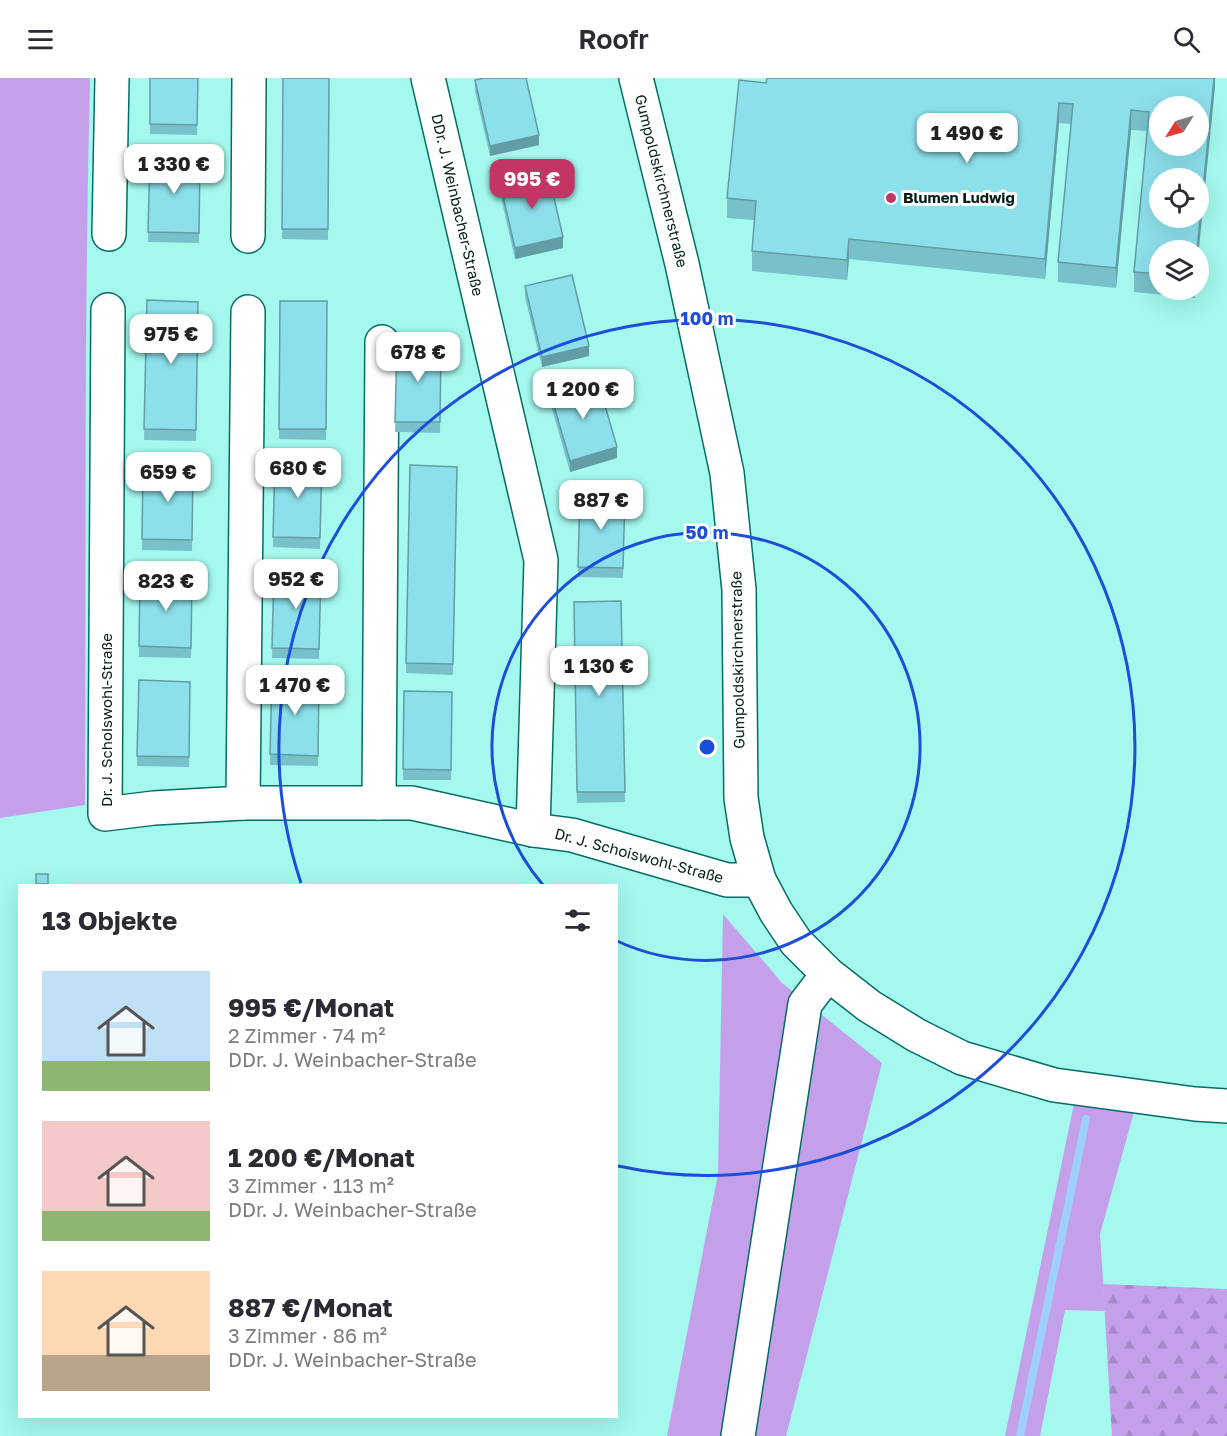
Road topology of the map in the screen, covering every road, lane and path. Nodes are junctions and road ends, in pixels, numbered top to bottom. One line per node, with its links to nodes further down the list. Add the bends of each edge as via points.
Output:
1 (112, 78): 5 (street)
2 (249, 78): 6 (street)
3 (428, 78): 12 (street, DDr. J. Weinbacher-Straße, via 541,560)
4 (636, 78): 13 (street, Gumpoldskirchnerstraße, via 682,264 727,473 739,590 741,798)
5 (109, 234)
6 (248, 236)
7 (108, 310): 10 (street, Dr. J. Schoiswohl-Straße, via 105,814)
8 (248, 312): 10 (street)
9 (382, 342): 11 (street)
10 (243, 803): 11 (street, Dr. J. Schoiswohl-Straße)
11 (379, 803): 12 (street, Dr. J. Schoiswohl-Straße, via 412,803)
12 (533, 830): 13 (street, Dr. J. Schoiswohl-Straße, via 572,835 727,880)
13 (759, 880): 14 (street, Gumpoldskirchnerstraße, via 796,942)
14 (828, 974): 15 (street, Gumpoldskirchnerstraße, via 869,1006 962,1059 1054,1085); 16 (street, via 805,1004)
15 (1227, 1106)
16 (738, 1436)

